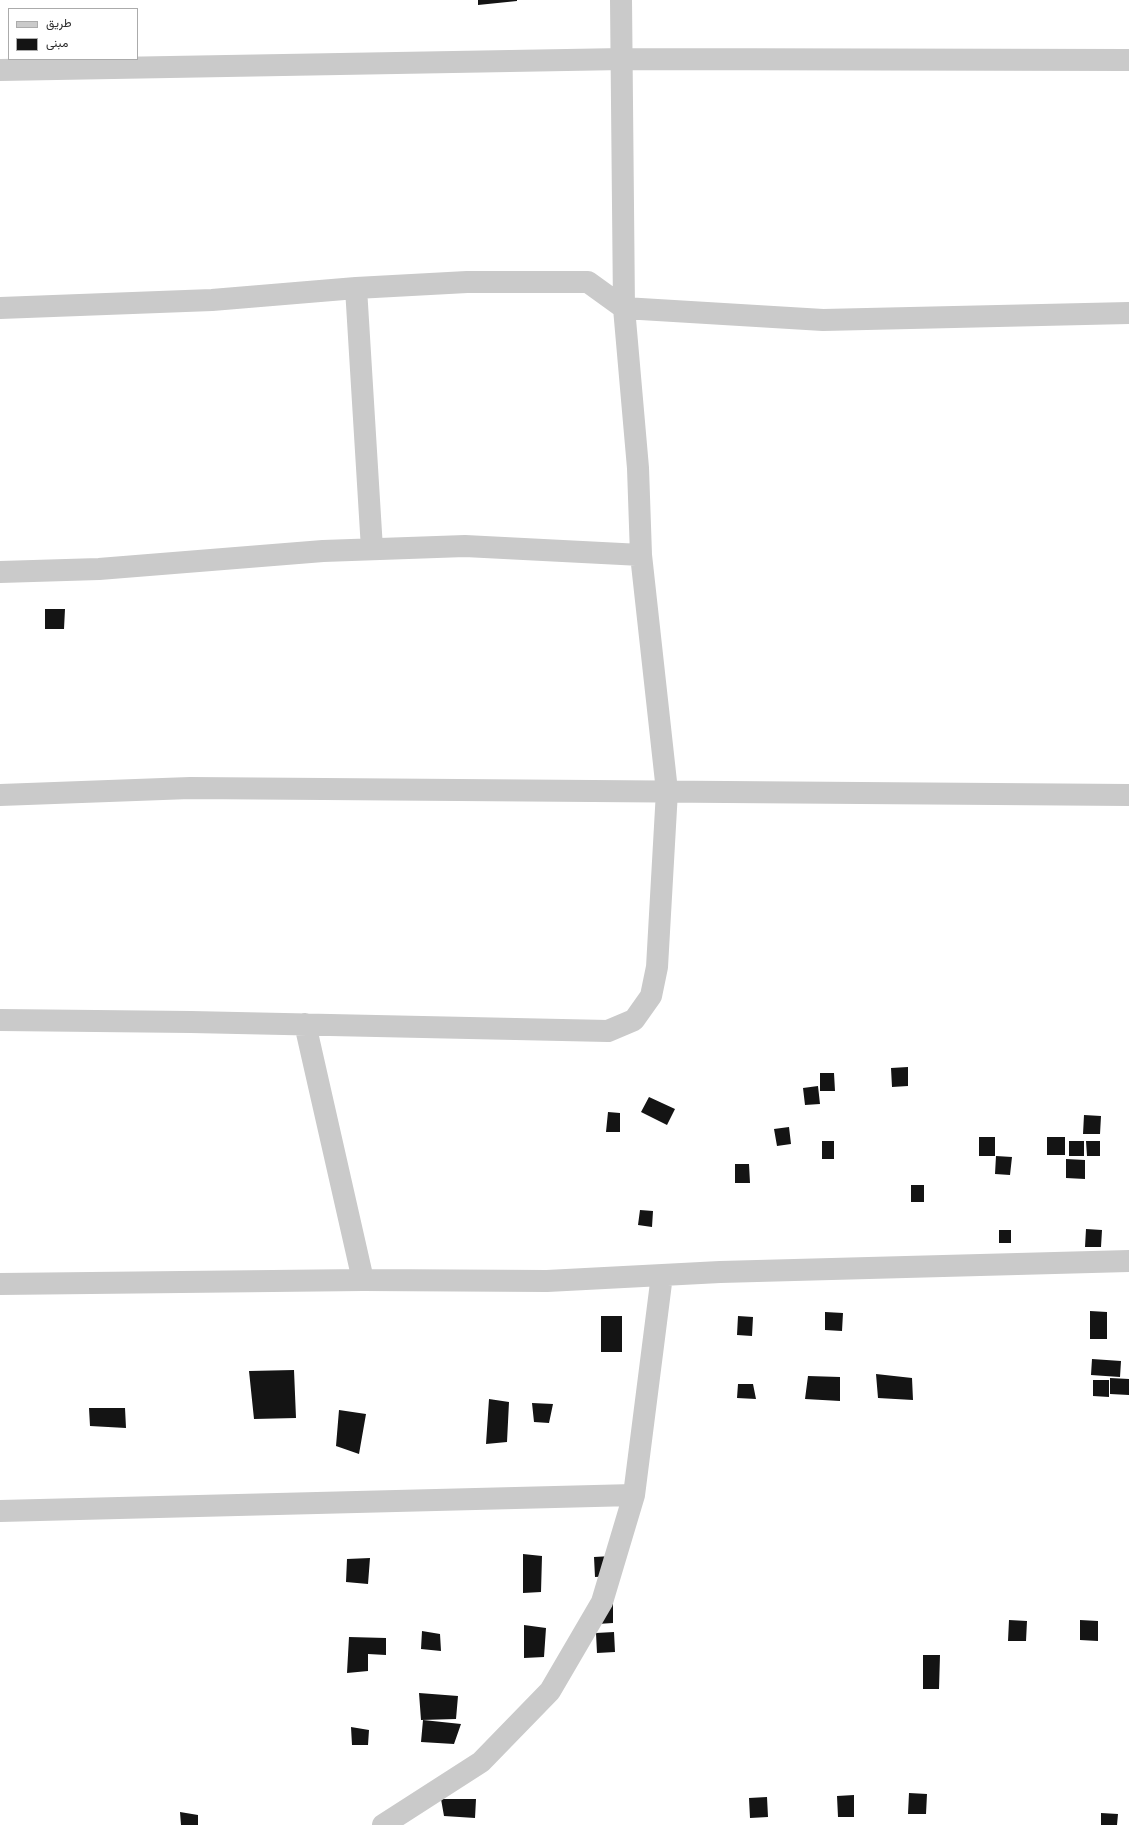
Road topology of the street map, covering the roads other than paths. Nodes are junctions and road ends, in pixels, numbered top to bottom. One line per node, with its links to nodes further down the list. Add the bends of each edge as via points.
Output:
1 (622, 0): 2 (street)
2 (623, 59): 3 (street); 4 (street); 7 (street)
3 (1129, 60)
4 (0, 70)
5 (356, 288): 6 (street, via 212,300); 7 (street, via 467,282 588,282); 9 (street)
6 (0, 308)
7 (624, 308): 8 (street, via 823,320); 10 (street, via 638,468)
8 (1129, 313)
9 (372, 549): 10 (street, via 465,546); 11 (street, via 99,569)
10 (641, 555): 12 (street)
11 (0, 572)
12 (667, 791): 13 (street, via 190,788); 14 (street); 16 (street, via 657,967 651,996 634,1020 608,1031)
13 (0, 794)
14 (1129, 795)
15 (0, 1020): 16 (street)
16 (305, 1024): 19 (street)
17 (1129, 1260): 18 (street)
18 (662, 1275): 19 (street, via 547,1281); 21 (street)
19 (363, 1280): 20 (street)
20 (0, 1284)
21 (634, 1495): 22 (street); 23 (street, via 602,1602 550,1691 481,1762)
22 (0, 1511)
23 (383, 1825)

